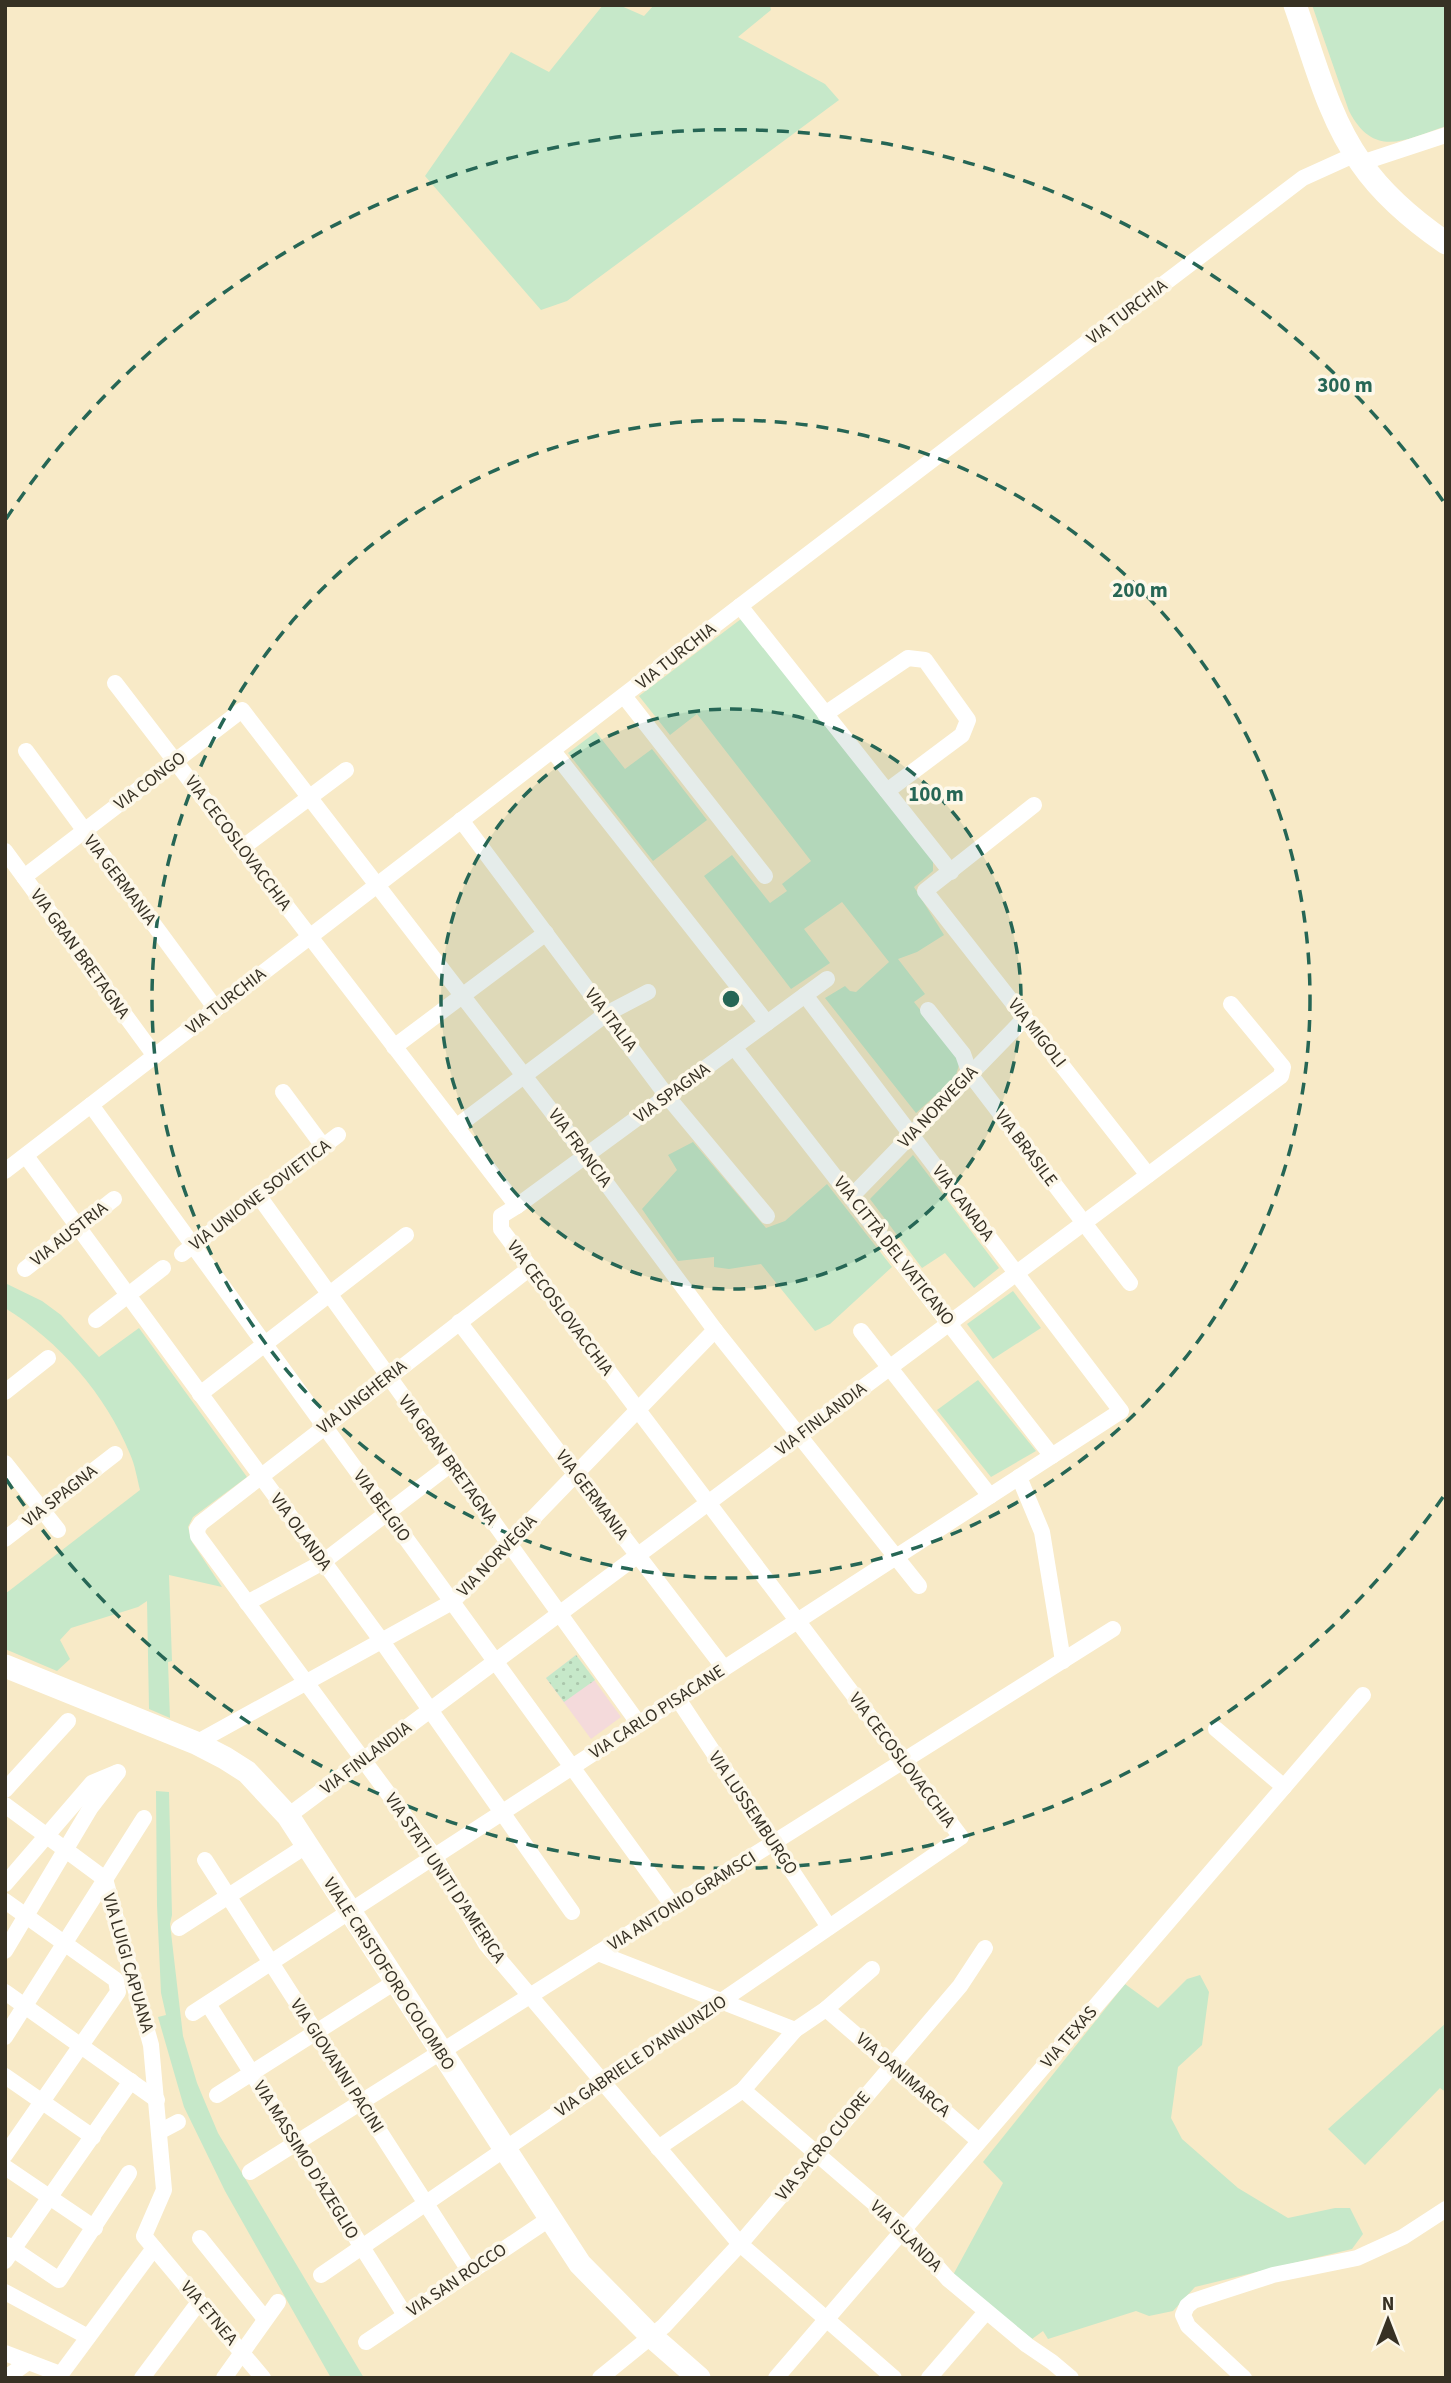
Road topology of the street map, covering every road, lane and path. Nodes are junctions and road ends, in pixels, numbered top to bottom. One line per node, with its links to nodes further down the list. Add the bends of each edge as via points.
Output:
1 (1295, 5): 3 (street, via 1331,107)
2 (1446, 135): 3 (street, VIA TURCHIA)
3 (1358, 159): 4 (street, via 1398,206); 5 (street, VIA TURCHIA, via 1303,178)
4 (1446, 243)
5 (740, 607): 7 (street, VIA TURCHIA); 9 (street)
6 (115, 683): 12 (street, VIA CECOSLOVACCHIA)
7 (624, 695): 11 (street, VIA TURCHIA); 22 (street)
8 (242, 710): 12 (street, VIA CONGO); 15 (street, VIA FRANCIA)
9 (825, 714): 14 (street); 14 (street, via 908,658 925,660 968,720 962,735)
10 (26, 751): 18 (street, VIA GERMANIA)
11 (553, 751): 17 (street, VIA TURCHIA); 36 (street)
12 (175, 761): 18 (street, VIA CONGO); 19 (street, VIA CECOSLOVACCHIA)
13 (346, 770): 15 (street)
14 (887, 791): 21 (street)
15 (309, 797): 19 (street); 24 (street, VIA FRANCIA)
16 (1034, 805): 21 (street)
17 (461, 820): 24 (street, VIA TURCHIA); 25 (street, VIA ITALIA)
18 (84, 832): 23 (street, VIA CONGO); 32 (street, VIA GERMANIA)
19 (242, 848): 26 (street, VIA CECOSLOVACCHIA)
20 (5, 851): 23 (street, VIA GRAN BRETAGNA)
21 (951, 872): 35 (street, VIA MIGOLI, via 925,891)
22 (765, 876)
23 (24, 877): 39 (street, VIA GRAN BRETAGNA)
24 (377, 885): 26 (street, VIA TURCHIA); 29 (street, VIA FRANCIA)
25 (545, 933): 29 (street); 34 (street, VIA ITALIA)
26 (310, 937): 32 (street, VIA TURCHIA); 37 (street, VIA CECOSLOVACCHIA)
27 (827, 979): 30 (street, VIA SPAGNA)
28 (648, 992): 34 (street)
29 (463, 995): 37 (street); 41 (street, VIA FRANCIA)
30 (805, 995): 36 (street, VIA SPAGNA); 47 (street, VIA CANADA)
31 (1231, 1004): 52 (street, VIA FINLANDIA, via 1283,1067 1281,1076)
32 (216, 1009): 39 (street, VIA TURCHIA)
33 (928, 1010): 40 (street, VIA BRASILE, via 963,1054)
34 (606, 1014): 41 (street); 43 (street, VIA ITALIA)
35 (1025, 1018): 40 (street, VIA NORVEGIA); 52 (street, VIA MIGOLI)
36 (767, 1023): 38 (street, VIA SPAGNA)
37 (394, 1047): 45 (street, VIA CECOSLOVACCHIA)
38 (734, 1047): 43 (street, VIA SPAGNA); 54 (street, VIA CITTÀ DEL VATICANO)
39 (155, 1056): 44 (street, VIA TURCHIA)
40 (970, 1074): 47 (street, VIA NORVEGIA); 58 (street, VIA BRASILE)
41 (524, 1076): 45 (street); 50 (street, VIA FRANCIA)
42 (283, 1092): 48 (street)
43 (667, 1096): 50 (street, VIA SPAGNA); 57 (street, VIA ITALIA)
44 (90, 1105): 49 (street, VIA TURCHIA); 61 (street, VIA BELGIO)
45 (456, 1127): 56 (street, VIA CECOSLOVACCHIA)
46 (338, 1135): 48 (street, VIA UNIONE SOVIETICA)
47 (911, 1135): 54 (street, VIA NORVEGIA); 65 (street, VIA CANADA)
48 (323, 1146): 53 (street, VIA UNIONE SOVIETICA)
49 (26, 1156): 51 (street, VIA TURCHIA); 59 (street, VIA OLANDA)
50 (586, 1156): 56 (street, VIA SPAGNA); 72 (street, VIA FRANCIA)
51 (5, 1171)
52 (1148, 1175): 58 (street, VIA FINLANDIA)
53 (258, 1195): 61 (street, VIA UNIONE SOVIETICA); 67 (street, VIA GRAN BRETAGNA)
54 (852, 1196): 71 (street, VIA CITTÀ DEL VATICANO)
55 (114, 1199): 59 (street, VIA AUSTRIA)
56 (517, 1206): 63 (street, VIA CECOSLOVACCHIA, via 501,1216 501,1229)
57 (767, 1216)
58 (1084, 1223): 65 (street, VIA FINLANDIA); 66 (street, VIA BRASILE)
59 (78, 1227): 64 (street, VIA AUSTRIA); 68 (street, VIA OLANDA)
60 (406, 1235): 67 (street)
61 (187, 1250): 74 (street, VIA BELGIO)
62 (163, 1268): 68 (street)
63 (530, 1268): 70 (street, VIA UNGHERIA); 80 (street, VIA CECOSLOVACCHIA)
64 (25, 1269)
65 (1016, 1273): 71 (street, VIA FINLANDIA); 81 (street, VIA CANADA)
66 (1130, 1283)
67 (328, 1293): 74 (street); 77 (street, VIA GRAN BRETAGNA)
68 (128, 1296): 69 (street); 79 (street, VIA OLANDA)
69 (96, 1320)
70 (459, 1322): 77 (street, VIA UNGHERIA); 88 (street, VIA GERMANIA)
71 (949, 1323): 76 (street, VIA FINLANDIA); 85 (street, VIA CITTÀ DEL VATICANO)
72 (715, 1330): 80 (street, VIA NORVEGIA); 83 (street, VIA FRANCIA)
73 (861, 1331): 76 (street)
74 (264, 1344): 79 (street); 82 (street, VIA BELGIO)
75 (48, 1358): 78 (street)
76 (889, 1367): 83 (street, VIA FINLANDIA); 91 (street)
77 (388, 1377): 82 (street, VIA UNGHERIA); 87 (street, VIA GRAN BRETAGNA)
78 (5, 1392)
79 (200, 1394): 89 (street, VIA OLANDA)
80 (637, 1411): 88 (street, VIA NORVEGIA); 92 (street, VIA CECOSLOVACCHIA)
81 (1121, 1411): 85 (street, VIA CARLO PISACANE)
82 (324, 1427): 89 (street, VIA UNGHERIA); 94 (street, VIA BELGIO)
83 (799, 1435): 92 (street, VIA FINLANDIA); 100 (street, VIA FRANCIA)
84 (115, 1454): 93 (street, VIA SPAGNA)
85 (1052, 1456): 90 (street, VIA CARLO PISACANE)
86 (5, 1463): 93 (street)
87 (451, 1464): 94 (street); 98 (street, VIA GRAN BRETAGNA)
88 (576, 1474): 98 (street, VIA NORVEGIA); 99 (street, VIA GERMANIA)
89 (261, 1477): 95 (street, VIA UNGHERIA); 101 (street, VIA OLANDA)
90 (1019, 1478): 91 (street, VIA CARLO PISACANE); 110 (street, via 1042,1532)
91 (990, 1496): 100 (street, VIA CARLO PISACANE)
92 (707, 1503): 99 (street, VIA FINLANDIA); 106 (street, VIA CECOSLOVACCHIA)
93 (42, 1510): 96 (street); 97 (street, VIA SPAGNA)
94 (387, 1513): 101 (street); 104 (street, VIA BELGIO)
95 (197, 1529): 103 (street, VIA STATI UNITI D'AMERICA)
96 (58, 1530)
97 (5, 1539)
98 (509, 1543): 104 (street, VIA NORVEGIA); 105 (street, VIA GRAN BRETAGNA)
99 (638, 1555): 105 (street, VIA FINLANDIA); 112 (street, VIA GERMANIA)
100 (896, 1557): 102 (street, VIA FRANCIA); 106 (street, VIA CARLO PISACANE)
101 (323, 1562): 103 (street); 108 (street, VIA OLANDA)
102 (919, 1586)
103 (247, 1602): 113 (street, VIA STATI UNITI D'AMERICA)
104 (452, 1602): 108 (street, VIA NORVEGIA); 109 (street, VIA BELGIO)
105 (559, 1614): 109 (street, VIA FINLANDIA); 118 (street, VIA GRAN BRETAGNA)
106 (797, 1622): 112 (street, VIA CARLO PISACANE); 122 (street, VIA CECOSLOVACCHIA)
107 (1113, 1629): 110 (street, VIA ANTONIO GRAMSCI)
108 (381, 1640): 113 (street, VIA NORVEGIA); 116 (street, VIA OLANDA)
109 (495, 1661): 116 (street, VIA FINLANDIA); 123 (street, VIA BELGIO)
110 (1063, 1661): 122 (street, VIA ANTONIO GRAMSCI)
111 (5, 1666): 120 (street, VIALE CRISTOFORO COLOMBO)
112 (724, 1668): 115 (street, VIA CARLO PISACANE)
113 (306, 1682): 120 (street, VIA NORVEGIA); 121 (street, VIA STATI UNITI D'AMERICA)
114 (1363, 1695): 124 (street, VIA TEXAS)
115 (678, 1699): 118 (street, VIA CARLO PISACANE); 132 (street, VIA LUSSEMBURGO)
116 (430, 1710): 121 (street, VIA FINLANDIA); 127 (street, VIA OLANDA)
117 (68, 1721): 125 (street)
118 (639, 1724): 123 (street, VIA CARLO PISACANE)
119 (1216, 1729): 124 (street)
120 (196, 1743): 128 (street, VIALE CRISTOFORO COLOMBO, via 247,1772)
121 (363, 1760): 128 (street, VIA FINLANDIA); 135 (street, VIA STATI UNITI D'AMERICA)
122 (903, 1761): 131 (street, VIA CECOSLOVACCHIA); 132 (street, VIA ANTONIO GRAMSCI)
123 (572, 1768): 127 (street, VIA CARLO PISACANE); 141 (street, VIA BELGIO)
124 (1284, 1787): 179 (street, VIA TEXAS)
125 (5, 1790)
126 (5, 1805): 130 (street, VIA LUIGI CAPUANA)
127 (503, 1812): 135 (street, VIA CARLO PISACANE); 143 (street, VIA OLANDA)
128 (288, 1816): 133 (street, VIALE CRISTOFORO COLOMBO)
129 (144, 1818): 137 (street)
130 (47, 1836): 134 (street, VIA LUIGI CAPUANA); 134 (street, via 92,1783 118,1772); 138 (street)
131 (961, 1837): 145 (street, VIA GABRIELE D'ANNUNZIO)
132 (773, 1843): 141 (street, VIA ANTONIO GRAMSCI); 145 (street, VIA LUSSEMBURGO)
133 (306, 1846): 139 (street); 142 (street, VIALE CRISTOFORO COLOMBO)
134 (65, 1850): 137 (street, VIA LUIGI CAPUANA); 144 (street)
135 (435, 1857): 142 (street, VIA CARLO PISACANE); 155 (street, VIA STATI UNITI D'AMERICA, via 486,1944)
136 (205, 1860): 139 (street, VIA GIOVANNI PACINI)
137 (105, 1879): 147 (street); 173 (street, VIA LUIGI CAPUANA, via 150,2045)
138 (5, 1884)
139 (228, 1896): 146 (street); 151 (street, VIA GIOVANNI PACINI)
140 (5, 1901): 144 (street)
141 (673, 1906): 150 (street, VIA ANTONIO GRAMSCI)
142 (349, 1912): 151 (street, VIA CARLO PISACANE); 153 (street, VIALE CRISTOFORO COLOMBO)
143 (572, 1912)
144 (27, 1916): 147 (street); 149 (street)
145 (829, 1927): 156 (street, VIA GABRIELE D'ANNUNZIO)
146 (179, 1928)
147 (66, 1944): 158 (street); 164 (street, via 116,1980 118,1992)
148 (985, 1948): 166 (street, VIA SACRO CUORE, via 960,1986)
149 (5, 1951)
150 (598, 1953): 155 (street, VIA ANTONIO GRAMSCI); 156 (street)
151 (271, 1963): 157 (street, VIA CARLO PISACANE); 162 (street, VIA GIOVANNI PACINI)
152 (872, 1969): 159 (street)
153 (395, 1982): 162 (street); 165 (street, VIALE CRISTOFORO COLOMBO)
154 (5, 1992): 158 (street)
155 (530, 1996): 165 (street, VIA ANTONIO GRAMSCI); 170 (street, VIA STATI UNITI D'AMERICA)
156 (721, 2001): 161 (street); 170 (street, VIA GABRIELE D'ANNUNZIO)
157 (208, 2004): 160 (street, VIA CARLO PISACANE); 167 (street, VIA MASSIMO D'AZEGLIO)
158 (24, 2006): 163 (street); 164 (street)
159 (827, 2009): 161 (street); 166 (street, VIA DANIMARCA)
160 (192, 2013)
161 (795, 2030): 171 (street)
162 (316, 2032): 167 (street); 175 (street, VIA GIOVANNI PACINI)
163 (5, 2037)
164 (81, 2046): 169 (street); 174 (street)
165 (440, 2052): 175 (street, VIA ANTONIO GRAMSCI); 182 (street, VIALE CRISTOFORO COLOMBO)
166 (892, 2066): 179 (street, VIA DANIMARCA); 183 (street, VIA SACRO CUORE)
167 (251, 2073): 172 (street); 180 (street, VIA MASSIMO D'AZEGLIO)
168 (5, 2076): 174 (street)
169 (131, 2081): 173 (street); 178 (street)
170 (603, 2082): 181 (street, VIA STATI UNITI D'AMERICA); 182 (street, VIA GABRIELE D'ANNUNZIO)
171 (743, 2090): 181 (street); 183 (street, VIA ISLANDA)
172 (217, 2095)
173 (157, 2100): 177 (street, VIA LUIGI CAPUANA)
174 (43, 2101): 178 (street); 184 (street)
175 (361, 2102): 180 (street, VIA ANTONIO GRAMSCI); 189 (street, VIA GIOVANNI PACINI)
176 (178, 2122): 177 (street)
177 (159, 2132): 196 (street, VIA LUIGI CAPUANA, via 164,2190 144,2236)
178 (93, 2137): 188 (street)
179 (979, 2141): 193 (street, VIA TEXAS)
180 (296, 2143): 186 (street, VIA ANTONIO GRAMSCI); 197 (street, VIA MASSIMO D'AZEGLIO)
181 (658, 2148): 195 (street, VIA STATI UNITI D'AMERICA)
182 (504, 2150): 189 (street, VIA GABRIELE D'ANNUNZIO); 191 (street, VIALE CRISTOFORO COLOMBO)
183 (817, 2153): 193 (street, VIA ISLANDA); 195 (street, VIA SACRO CUORE)
184 (5, 2155)
185 (5, 2167): 188 (street)
186 (250, 2172)
187 (129, 2173): 192 (street)
188 (50, 2198): 192 (street); 198 (street)
189 (426, 2204): 197 (street, VIA GABRIELE D'ANNUNZIO); 199 (street, VIA GIOVANNI PACINI)
190 (1446, 2209): 225 (street, via 1403,2237 1357,2258 1273,2274 1187,2306 1183,2315 1188,2326)
191 (549, 2219): 199 (street, VIA SAN ROCCO); 208 (street, VIALE CRISTOFORO COLOMBO, via 606,2294)
192 (95, 2228): 198 (street, via 59,2280)
193 (904, 2229): 204 (street, VIA ISLANDA, via 948,2279); 207 (street, VIA TEXAS)
194 (200, 2238): 206 (street)
195 (740, 2244): 207 (street, VIA STATI UNITI D'AMERICA); 208 (street, VIA SACRO CUORE)
196 (154, 2248): 202 (street, VIA ETNEA); 209 (street)
197 (362, 2248): 200 (street, VIA GABRIELE D'ANNUNZIO); 205 (street, VIA MASSIMO D'AZEGLIO)
198 (8, 2251)
199 (470, 2272): 205 (street, VIA SAN ROCCO)
200 (321, 2275)
201 (5, 2292): 209 (street)
202 (199, 2302): 211 (street, VIA ETNEA); 216 (street)
203 (278, 2302): 206 (street)
204 (986, 2312): 223 (street); 224 (street, VIA ISLANDA)
205 (405, 2315): 210 (street, VIA SAN ROCCO)
206 (265, 2319): 211 (street)
207 (827, 2319): 221 (street, VIA TEXAS); 222 (street, VIA STATI UNITI D'AMERICA)
208 (651, 2336): 219 (street, VIA SACRO CUORE); 220 (street, VIALE CRISTOFORO COLOMBO)
209 (88, 2337): 214 (street)
210 (366, 2342)
211 (242, 2352): 217 (street); 218 (street, VIA ETNEA)
212 (5, 2353): 213 (street)
213 (28, 2362): 214 (street); 215 (street)
214 (59, 2376)
215 (6, 2378)
216 (142, 2378)
217 (223, 2378)
218 (263, 2378)
219 (600, 2378)
220 (699, 2378)
221 (776, 2378)
222 (894, 2378)
223 (929, 2378)
224 (1071, 2378)
225 (1244, 2378)

